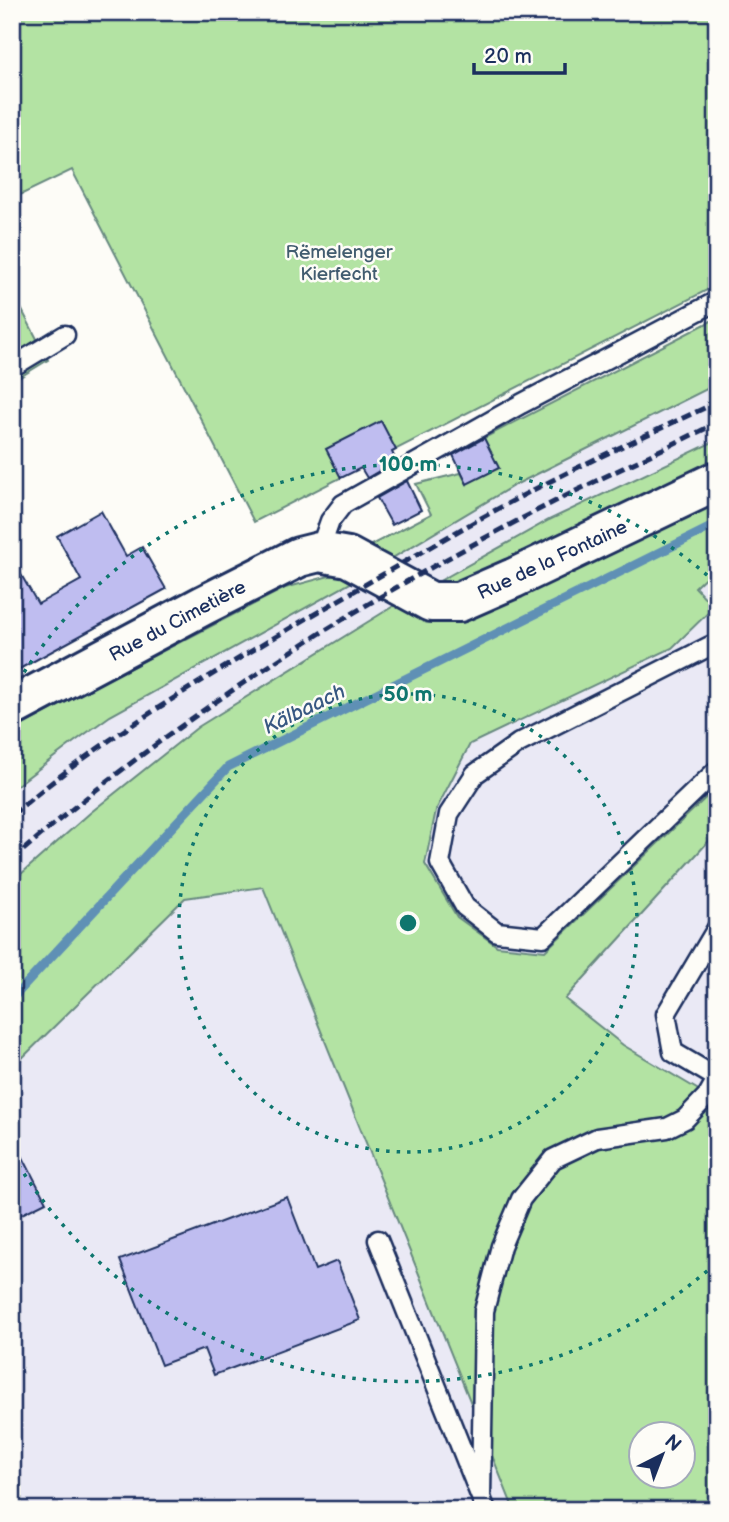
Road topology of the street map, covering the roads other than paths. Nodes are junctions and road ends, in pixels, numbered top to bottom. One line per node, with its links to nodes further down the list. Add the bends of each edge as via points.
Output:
1 (717, 301): 5 (lane, via 343,505 330,520)
2 (65, 335): 3 (lane)
3 (12, 367)
4 (717, 481): 5 (main road, Rue de la Fontaine, via 459,602 431,602)
5 (333, 554): 7 (main road, Rue du Cimetière, via 299,557)
6 (714, 644): 8 (lane, via 519,743 475,774 449,814 440,863 465,907 497,932 542,937)
7 (12, 707)
8 (717, 770)
9 (717, 928): 10 (lane, via 666,1014 673,1052)
10 (717, 1078): 12 (lane, via 685,1119 667,1128 597,1138 553,1159 521,1199 500,1246 484,1311)
11 (378, 1240): 12 (lane)
12 (484, 1503)

